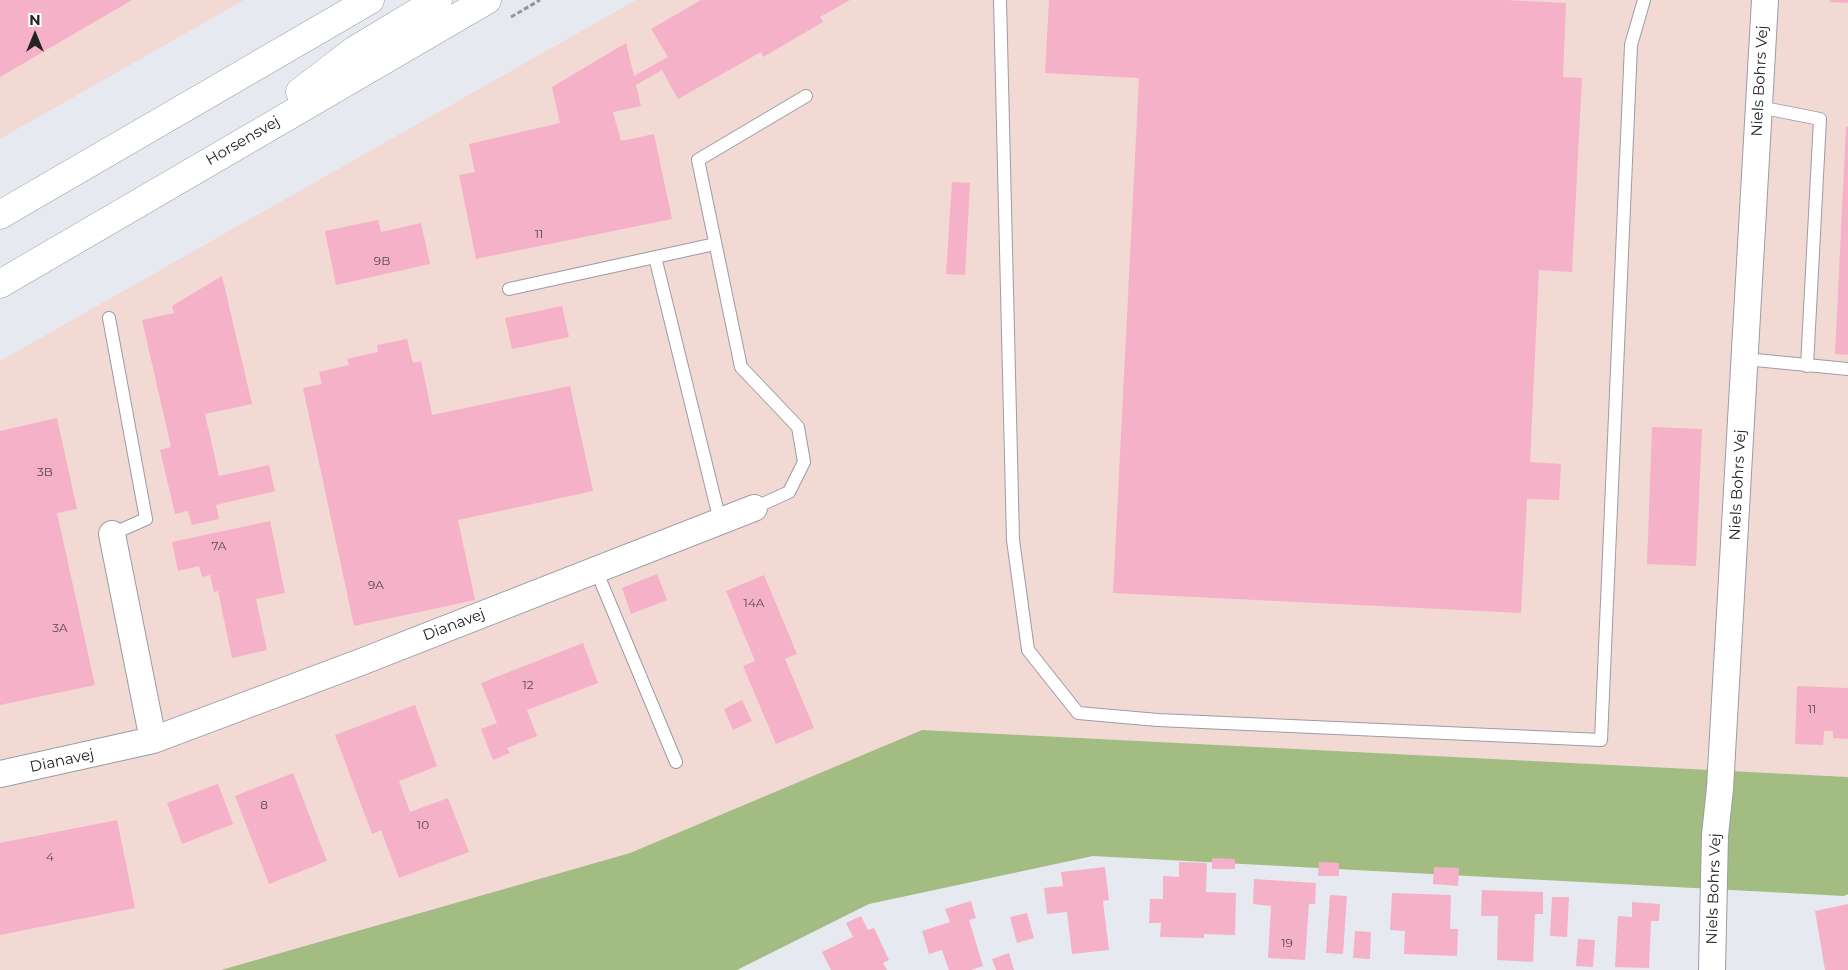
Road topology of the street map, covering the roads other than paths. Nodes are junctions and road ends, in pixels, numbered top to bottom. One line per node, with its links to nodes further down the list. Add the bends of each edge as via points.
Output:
1 (370, 0): 10 (main road)
2 (438, 0): 9 (main road, via 355,50)
3 (488, 0): 9 (main road, Horsensvej)
4 (1000, 0): 5 (lane, via 1013,540 1028,650 1078,713 1158,720 1601,740 1631,45)
5 (1644, 0)
6 (1765, 0): 8 (street, Niels Bohrs Vej)
7 (806, 96): 11 (lane, via 698,160)
8 (1759, 107): 16 (street, Niels Bohrs Vej); 17 (lane, via 1820,119)
9 (205, 164): 13 (main road, Horsensvej)
10 (0, 215)
11 (715, 244): 12 (lane); 19 (lane, via 741,367 798,426 804,462 789,492)
12 (655, 257): 14 (lane); 20 (lane)
13 (0, 284)
14 (509, 289)
15 (109, 318): 21 (lane, via 146,519)
16 (1745, 359): 17 (lane); 26 (street, Niels Bohrs Vej, via 1715,835)
17 (1808, 366): 18 (lane)
18 (1848, 369)
19 (754, 508): 20 (street, Dianavej)
20 (720, 521): 22 (street, Dianavej)
21 (112, 534): 23 (street)
22 (596, 570): 23 (street, Dianavej); 24 (lane)
23 (153, 740): 25 (street, Dianavej)
24 (676, 762)
25 (0, 774)
26 (1712, 970)

